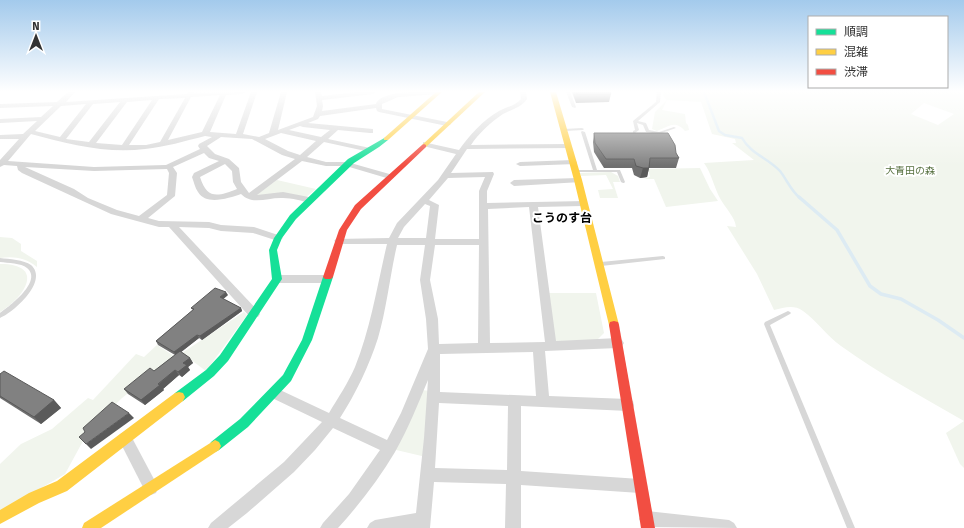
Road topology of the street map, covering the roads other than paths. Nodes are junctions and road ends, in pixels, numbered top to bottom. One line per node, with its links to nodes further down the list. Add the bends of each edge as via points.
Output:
1 (46, 117): 16 (street)
2 (79, 117): 33 (street)
3 (113, 117): 37 (street)
4 (145, 117): 39 (street)
5 (178, 117): 35 (street)
6 (213, 117): 29 (street)
7 (245, 117): 30 (street)
8 (280, 117): 25 (street)
9 (317, 117): 19 (street)
10 (411, 117): 41 (street)
11 (415, 117): 20 (street)
12 (454, 117): 20 (street)
13 (496, 117): 42 (street, via 472,137)
14 (560, 117): 23 (street)
15 (642, 117): 17 (lane)
16 (43, 119): 18 (street); 28 (street)
17 (638, 120): 22 (lane, via 645,124 647,131 659,133); 26 (lane, via 634,122 637,130)
18 (0, 121)
19 (301, 124): 21 (street); 25 (street)
20 (446, 124): 36 (street)
21 (337, 127): 24 (street); 34 (street)
22 (674, 128)
23 (564, 130): 38 (street); 51 (lane, via 582,131)
24 (370, 131)
25 (277, 132): 32 (street); 34 (street)
26 (634, 132)
27 (222, 133): 29 (street); 30 (street); 40 (street, via 202,146)
28 (28, 134): 31 (street); 33 (street); 45 (street)
29 (205, 134): 35 (street)
30 (239, 135): 32 (street)
31 (0, 137)
32 (259, 139): 43 (street, via 285,153)
33 (61, 140): 37 (street)
34 (322, 140): 41 (street); 43 (street)
35 (163, 144): 39 (street)
36 (426, 144): 42 (street); 53 (street)
37 (91, 146): 39 (street)
38 (568, 146): 42 (street); 50 (street)
39 (124, 148)
40 (206, 149): 44 (street, via 212,156); 49 (street)
41 (370, 150): 47 (street)
42 (462, 150): 52 (street)
43 (302, 158): 47 (street, via 326,164); 57 (street)
44 (226, 161): 56 (street, via 236,170 237,182); 56 (street, via 197,175 202,192 221,196)
45 (1, 164): 46 (street)
46 (22, 164): 49 (street, via 94,169); 63 (street, via 21,168 25,171 71,191 85,200 114,212)
47 (347, 164): 53 (street); 58 (street)
48 (520, 164): 50 (street)
49 (169, 167): 63 (street, via 173,173 171,196)
50 (575, 171): 51 (lane); 55 (street); 60 (street)
51 (596, 171): 54 (lane, via 619,171)
52 (445, 176): 59 (street); 62 (street, via 490,174 483,191)
53 (390, 177): 66 (street, via 350,216)
54 (623, 182)
55 (514, 183)
56 (242, 190): 57 (street)
57 (249, 197): 58 (street, via 283,195)
58 (311, 200): 65 (street, via 292,217)
59 (423, 201): 67 (street, via 435,205); 68 (street, via 400,225)
60 (583, 202): 61 (street); 72 (street)
61 (533, 204): 62 (street); 79 (street)
62 (483, 206): 69 (street)
63 (141, 219): 64 (street)
64 (172, 225): 65 (street, via 185,223 254,230); 76 (street)
65 (278, 238): 73 (street, via 273,250)
66 (339, 241): 68 (street); 74 (street)
67 (430, 241): 68 (street); 69 (street); 80 (street, via 425,280)
68 (393, 242): 87 (street, via 373,335 365,359 348,396)
69 (483, 242): 81 (street)
70 (663, 258): 72 (lane)
71 (0, 260): 77 (lane, via 15,260 26,264 33,270 34,280 29,291 18,303)
72 (598, 264): 78 (street)
73 (277, 279): 74 (street); 76 (street)
74 (326, 279): 82 (street, via 307,340 287,378)
75 (788, 313): 103 (lane, via 767,324)
76 (254, 314): 88 (street, via 224,358 210,373)
77 (0, 316)
78 (618, 343): 79 (street); 86 (street)
79 (545, 346): 81 (street); 85 (street)
80 (434, 349): 81 (street); 83 (street); 89 (street, via 407,415)
81 (484, 349)
82 (274, 393): 87 (street); 93 (street, via 255,414 222,442)
83 (434, 397): 84 (street); 90 (street)
84 (516, 400): 85 (street); 91 (street)
85 (543, 402): 86 (street)
86 (628, 405): 92 (street)
87 (332, 420): 89 (street); 98 (street, via 277,480)
88 (125, 438): 93 (street); 94 (street, via 62,486)
89 (390, 448): 99 (street, via 354,499)
90 (428, 475): 91 (street); 95 (street)
91 (513, 477): 92 (street); 101 (street)
92 (640, 486): 96 (street)
93 (151, 488): 97 (street)
94 (0, 517)
95 (422, 523): 100 (street)
96 (647, 524): 102 (street)
97 (89, 528)
98 (216, 528)
99 (328, 528)
100 (375, 528)
101 (513, 528)
102 (729, 528)
103 (851, 528)

